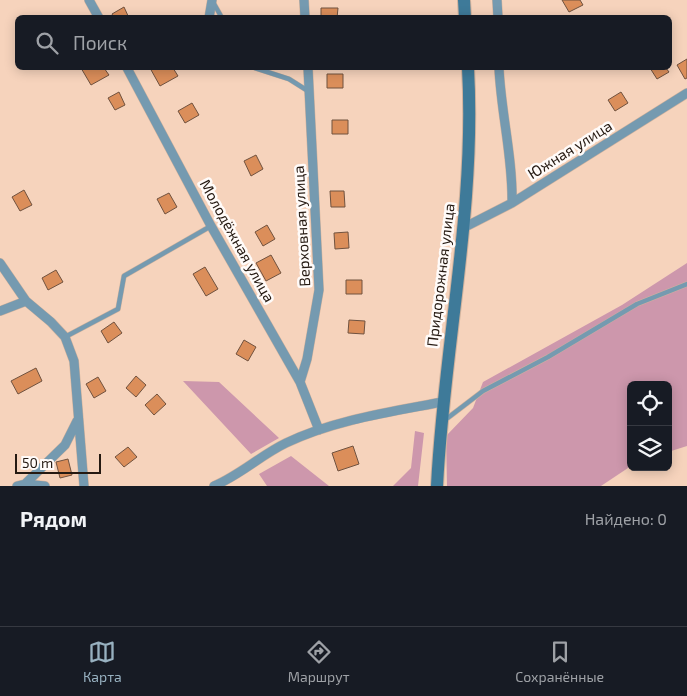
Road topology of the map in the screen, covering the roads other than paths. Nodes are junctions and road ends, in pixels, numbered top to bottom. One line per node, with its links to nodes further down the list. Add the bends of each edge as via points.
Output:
1 (90, 0): 6 (street)
2 (304, 0): 9 (street)
3 (464, 0): 10 (street)
4 (212, 1): 7 (street); 8 (lane)
5 (499, 1): 11 (street)
6 (98, 15)
7 (210, 15)
8 (220, 15)
9 (305, 15)
10 (465, 15)
11 (498, 15)
12 (128, 70): 20 (street, Молодёжная улица)
13 (261, 70): 17 (lane, via 289,79)
14 (308, 70): 17 (street, Верховная улица)
15 (468, 70): 21 (street, Придорожная улица, via 470,113)
16 (500, 70): 19 (street, via 500,100 512,178)
17 (309, 92): 27 (street, Верховная улица, via 319,290)
18 (687, 93): 19 (street, Южная улица)
19 (512, 203): 21 (street, Южная улица)
20 (211, 226): 26 (lane, via 124,276 118,309); 27 (street, Молодёжная улица)
21 (465, 227): 28 (street, Придорожная улица)
22 (0, 263): 24 (street)
23 (687, 284): 30 (lane, via 636,304 548,358 483,391)
24 (26, 301): 25 (street); 26 (street)
25 (0, 311)
26 (65, 338): 29 (street, via 74,361)
27 (300, 382): 31 (street, Молодёжная улица)
28 (442, 402): 30 (street, Придорожная улица); 31 (street)
29 (78, 420): 33 (street, via 65,445); 35 (street)
30 (440, 424): 37 (street, Придорожная улица)
31 (319, 430): 32 (street, via 285,443)
32 (224, 484): 36 (street)
33 (24, 485): 34 (street)
34 (45, 486)
35 (84, 486)
36 (214, 486)
37 (436, 486)

